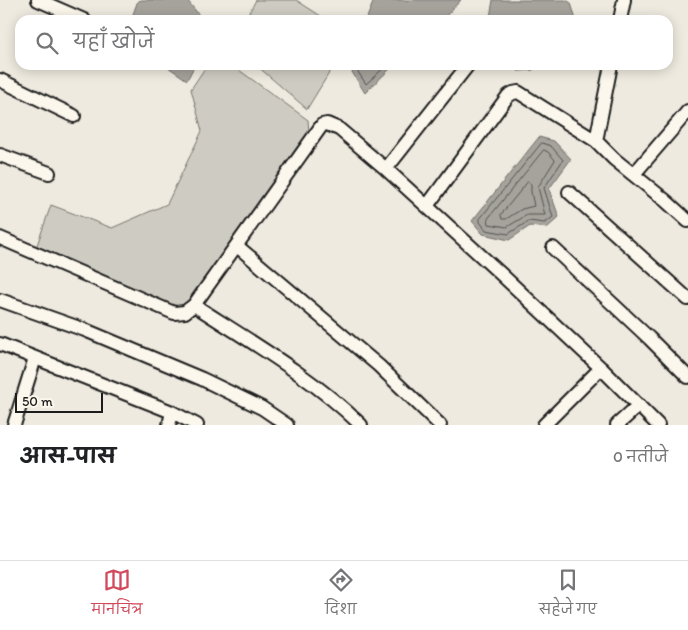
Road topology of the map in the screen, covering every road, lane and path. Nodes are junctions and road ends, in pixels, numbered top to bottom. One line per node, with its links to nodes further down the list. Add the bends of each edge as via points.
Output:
1 (38, 0): 3 (street)
2 (624, 0): 4 (street)
3 (72, 15)
4 (621, 15)
5 (464, 70): 12 (street)
6 (610, 70): 10 (street)
7 (0, 80): 9 (street)
8 (688, 111): 14 (street)
9 (74, 116)
10 (596, 141): 14 (street); 16 (street, via 522,94 513,93)
11 (0, 155): 13 (street)
12 (386, 169): 16 (street); 19 (street, via 339,129 322,125)
13 (49, 173)
14 (634, 174): 17 (street)
15 (570, 192): 22 (street)
16 (428, 206): 26 (street)
17 (688, 221)
18 (0, 238): 23 (street, via 174,313 185,312)
19 (237, 246): 23 (street); 35 (street, via 379,366)
20 (553, 248): 27 (street)
21 (0, 300): 33 (street, via 85,330 202,379 262,408)
22 (688, 300)
23 (194, 305): 34 (street, via 331,398)
24 (0, 344): 25 (street)
25 (34, 358): 29 (street); 30 (street)
26 (601, 368): 28 (street); 36 (street)
27 (688, 377)
28 (638, 405): 37 (street); 38 (street)
29 (172, 412): 31 (street); 32 (street)
30 (14, 425)
31 (169, 425)
32 (197, 425)
33 (287, 425)
34 (360, 425)
35 (440, 425)
36 (544, 425)
37 (617, 425)
38 (658, 425)

